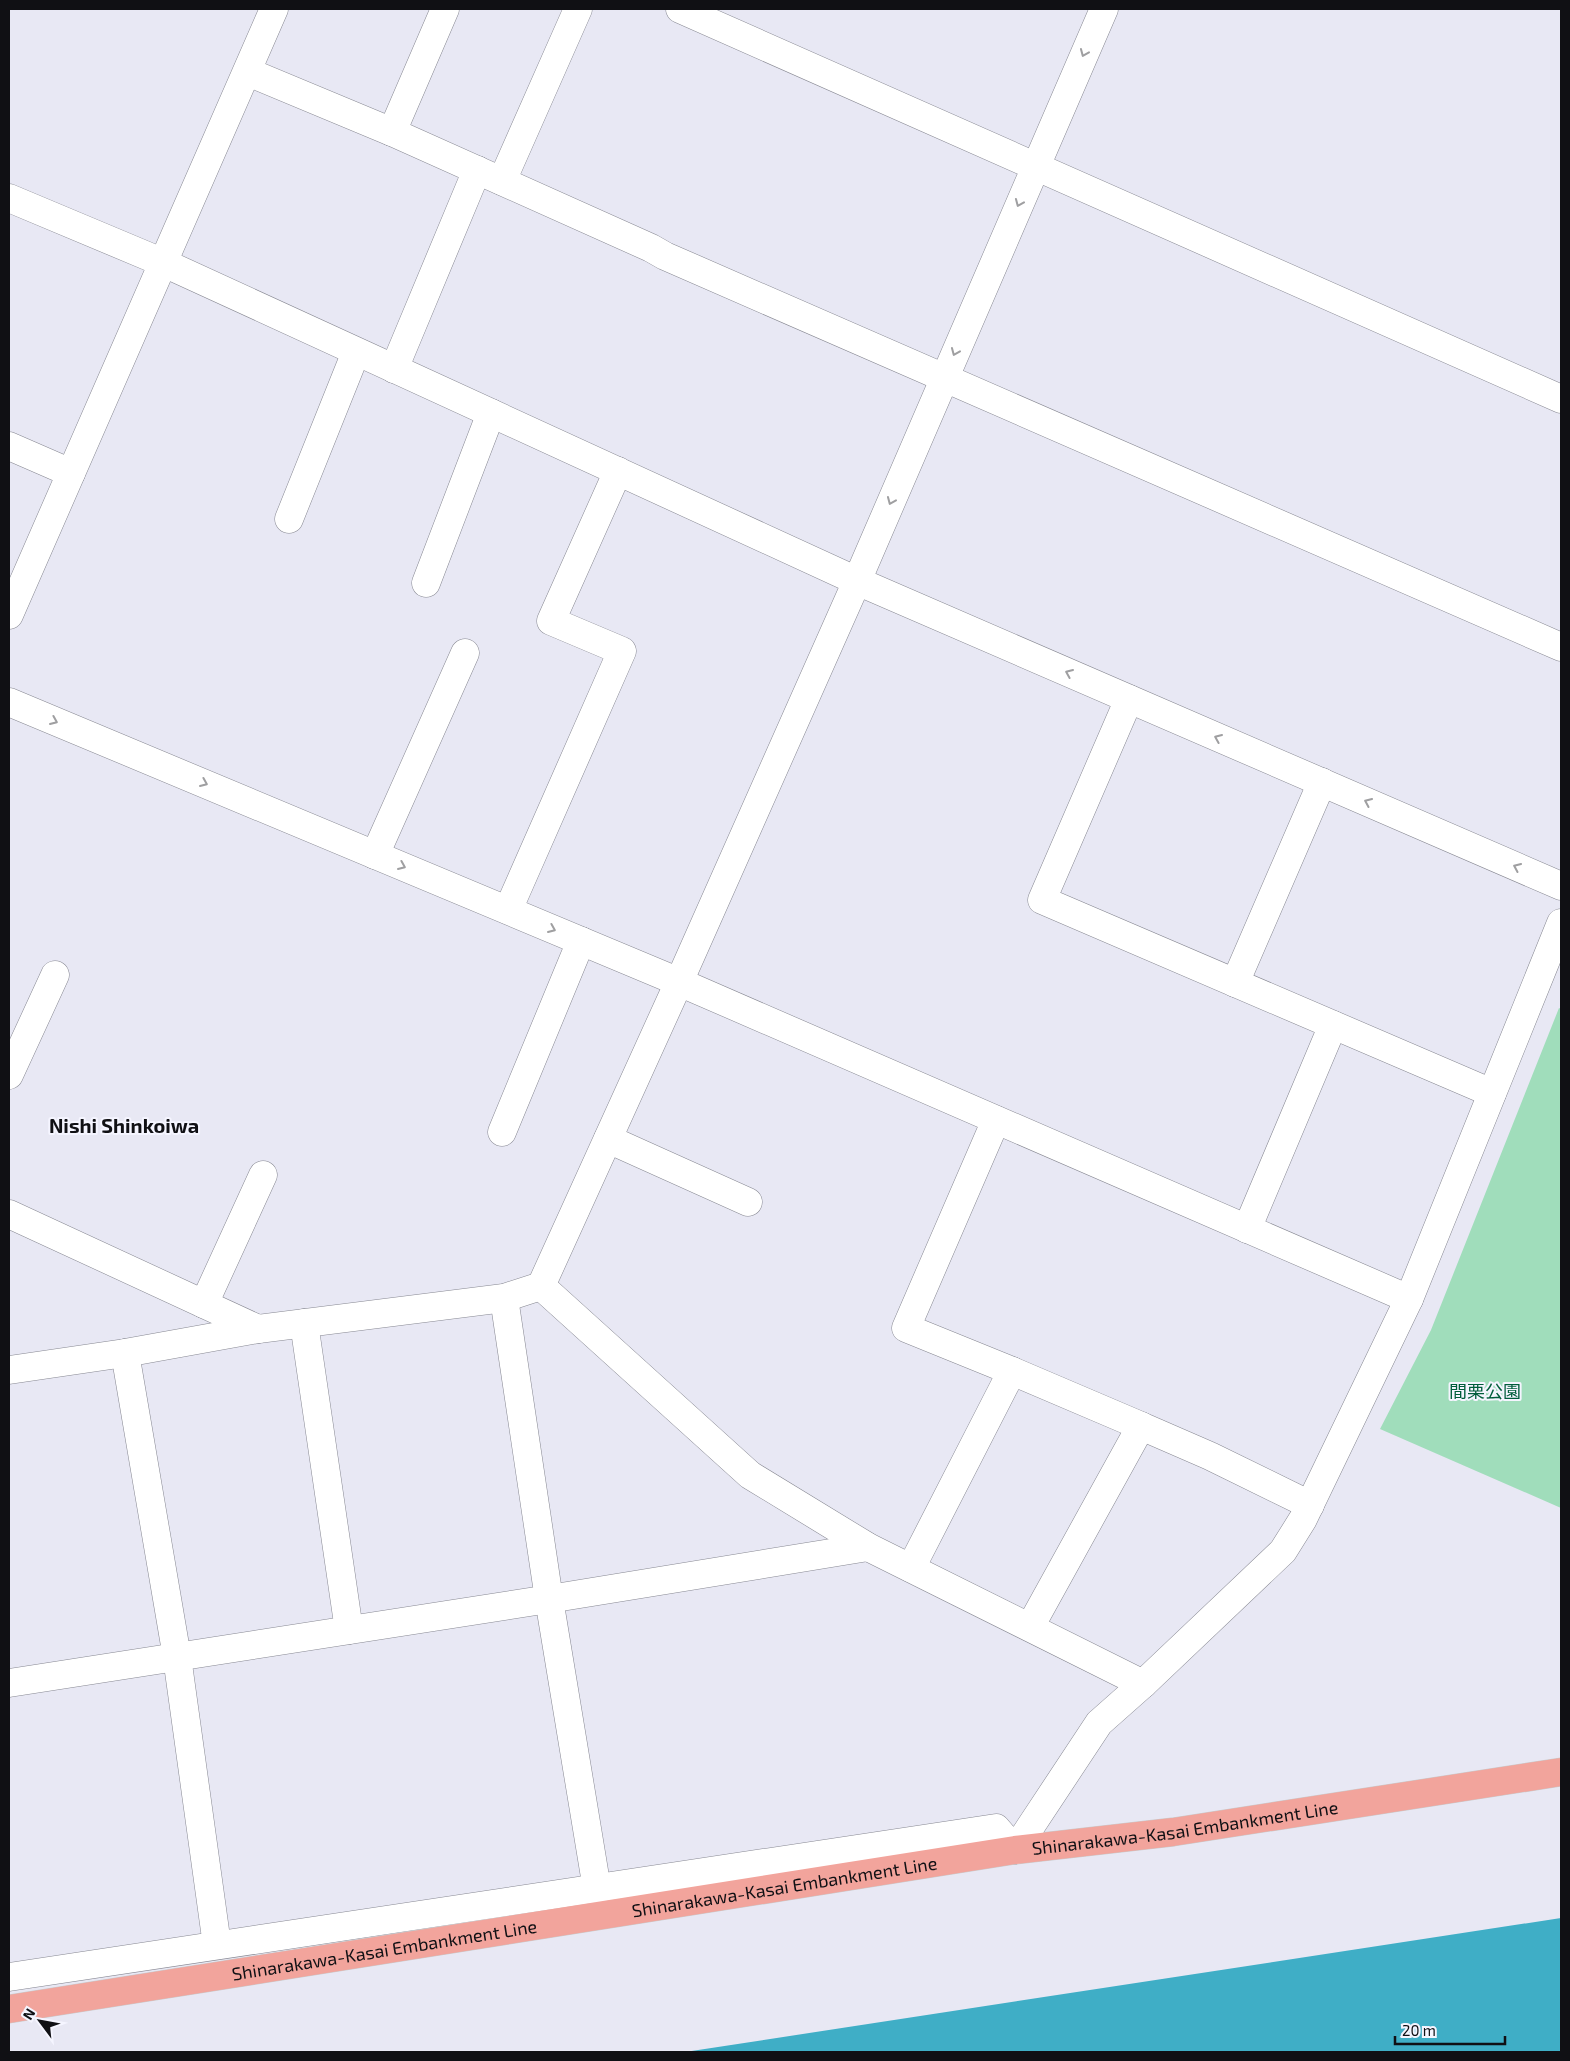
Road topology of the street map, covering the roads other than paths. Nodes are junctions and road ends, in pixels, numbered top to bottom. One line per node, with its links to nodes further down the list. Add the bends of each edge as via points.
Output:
1 (274, 9): 6 (street)
2 (445, 9): 7 (street)
3 (578, 9): 10 (street)
4 (680, 9): 8 (street)
5 (1104, 9): 8 (street, one-way to 8)
6 (248, 72): 7 (street); 12 (street)
7 (392, 132): 9 (street)
8 (1035, 166): 15 (street, one-way to 15); 16 (street)
9 (478, 170): 10 (street); 14 (street)
10 (502, 181): 15 (street)
11 (9, 198): 12 (street)
12 (164, 263): 13 (street); 20 (street)
13 (356, 352): 14 (street); 21 (street)
14 (394, 369): 17 (street)
15 (943, 378): 22 (street, one-way to 22); 25 (street)
16 (1561, 399)
17 (491, 413): 19 (street); 23 (street)
18 (9, 446): 20 (street)
19 (618, 471): 22 (street); 32 (street, via 551,621 622,651)
20 (71, 473): 24 (street)
21 (289, 519)
22 (857, 580): 27 (street, one-way to 22); 36 (street)
23 (426, 583)
24 (9, 615)
25 (1561, 647)
26 (465, 653): 30 (street)
27 (1130, 699): 29 (street, one-way to 27); 37 (street, via 1042,900)
28 (9, 702): 30 (street, one-way to 30)
29 (1322, 782): 31 (street, one-way to 29); 37 (street)
30 (375, 855): 32 (street, one-way to 32)
31 (1561, 886)
32 (508, 910): 34 (street, one-way to 34)
33 (1561, 923): 40 (street)
34 (581, 941): 36 (street); 42 (street)
35 (55, 975): 39 (street)
36 (679, 982): 41 (street); 43 (street)
37 (1235, 983): 38 (street)
38 (1334, 1025): 40 (street); 47 (street)
39 (9, 1075)
40 (1492, 1093): 50 (street)
41 (996, 1120): 47 (street); 56 (street, via 906,1328)
42 (502, 1132)
43 (608, 1139): 45 (street); 48 (street)
44 (263, 1175): 51 (street)
45 (748, 1202)
46 (9, 1214): 51 (street)
47 (1247, 1229): 50 (street)
48 (541, 1286): 49 (street); 59 (street, via 750,1475)
49 (504, 1298): 52 (street); 61 (street)
50 (1409, 1299): 58 (street)
51 (204, 1304): 53 (street)
52 (304, 1323): 53 (street); 63 (street)
53 (258, 1329): 54 (street)
54 (125, 1352): 55 (street); 64 (street)
55 (9, 1370)
56 (1012, 1371): 57 (street); 60 (street)
57 (1141, 1426): 58 (street); 62 (street)
58 (1310, 1506): 66 (street, via 1283,1551)
59 (868, 1547): 60 (street); 61 (street)
60 (912, 1568): 62 (street)
61 (549, 1599): 63 (street); 69 (street)
62 (1030, 1627): 66 (street)
63 (349, 1630): 64 (street)
64 (177, 1657): 65 (street); 70 (street)
65 (9, 1683)
66 (1143, 1684): 68 (street, via 1099,1723)
67 (1561, 1772): 68 (main road, Shinarakawa-Kasai Embankment Line, via 1174,1832)
68 (1015, 1850): 69 (street, via 996,1828); 72 (main road, Shinarakawa-Kasai Embankment Line)
69 (597, 1888): 70 (street)
70 (217, 1945): 71 (street)
71 (9, 1978)
72 (9, 2009)

